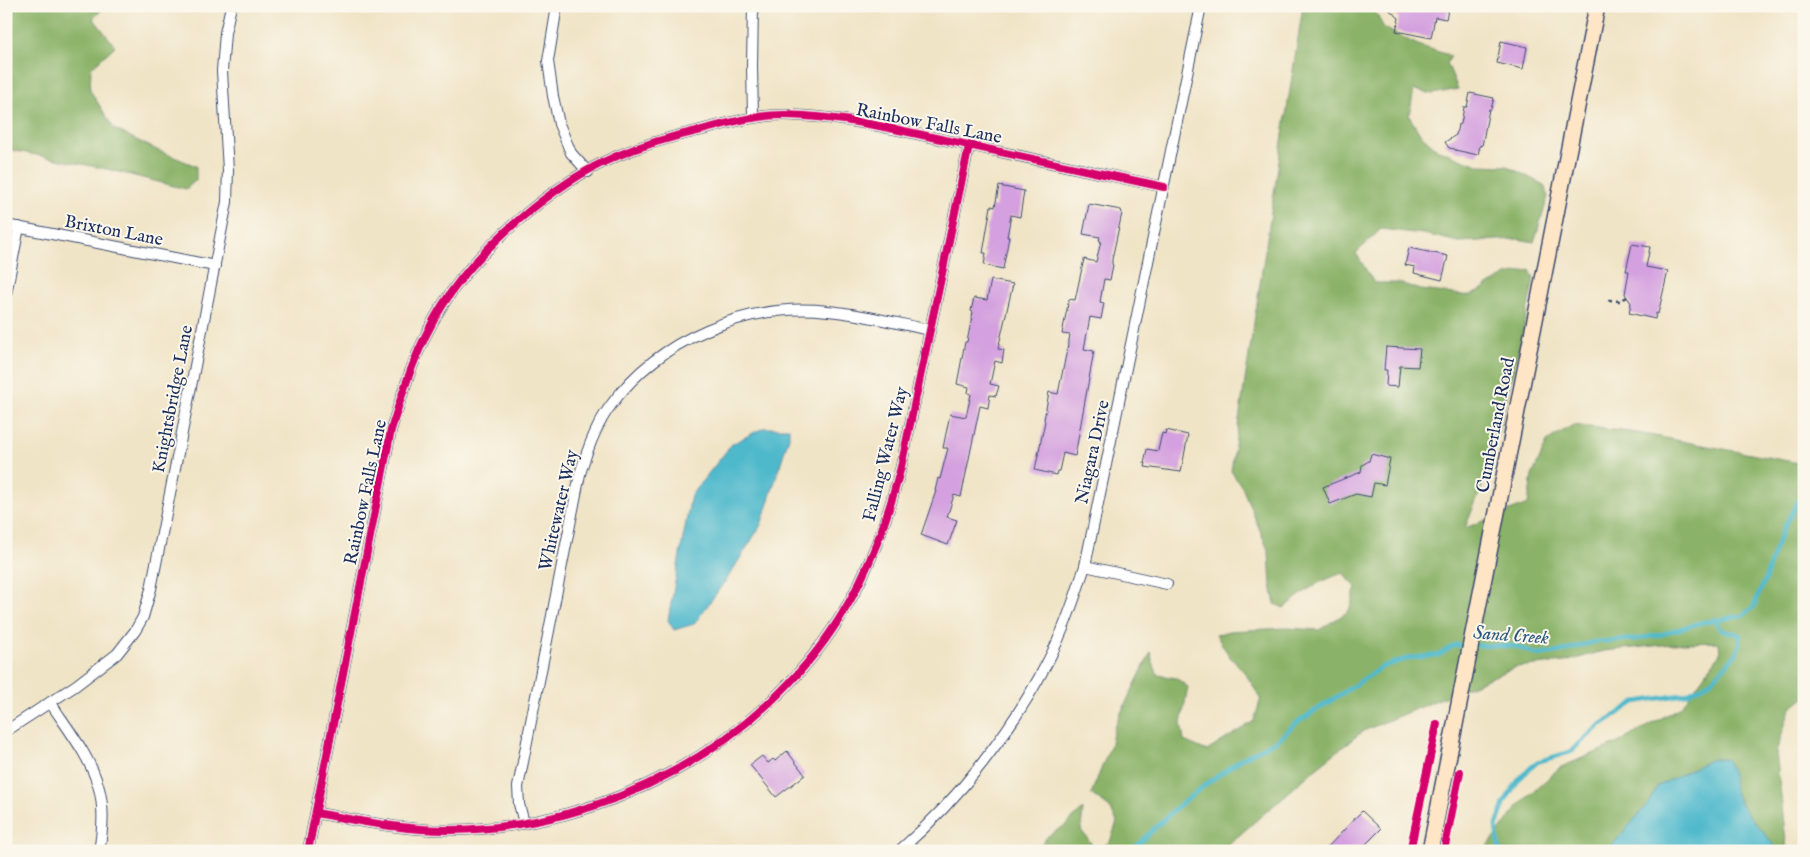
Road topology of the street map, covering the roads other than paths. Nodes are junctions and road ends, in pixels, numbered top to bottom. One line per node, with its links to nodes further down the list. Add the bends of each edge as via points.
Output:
1 (231, 6): 12 (street, Knightsbridge Lane, via 222,71 228,192)
2 (557, 6): 8 (street, via 548,61 553,96 559,124 571,153)
3 (753, 6): 6 (street)
4 (1201, 6): 9 (street, Niagara Drive)
5 (1597, 6): 24 (main road, Cumberland Road)
6 (754, 116): 7 (street, Rainbow Falls Lane, via 785,115 841,121); 8 (street, Rainbow Falls Lane, via 672,137 616,157)
7 (969, 146): 9 (street, Rainbow Falls Lane); 14 (street, Falling Water Way)
8 (588, 172): 19 (street, Rainbow Falls Lane, via 560,188 513,225 475,262 443,304 424,340 391,430)
9 (1164, 187): 15 (street, Niagara Drive)
10 (6, 225): 11 (street, Brixton Lane)
11 (19, 227): 12 (street, Brixton Lane); 13 (street)
12 (215, 266): 17 (street, Knightsbridge Lane, via 143,617 117,654)
13 (6, 294)
14 (929, 330): 20 (street, Falling Water Way, via 888,515 853,595 808,661 752,717 674,772 603,803); 20 (street, Whitewater Way, via 828,310 785,310 742,317 702,332 662,354 628,383 610,406 595,434 580,474 518,787 518,804)
15 (1085, 566): 16 (street); 23 (street, Niagara Drive, via 1070,612 1028,697 966,784)
16 (1167, 584)
17 (50, 702): 18 (street, Knightsbridge Lane); 21 (street, via 88,763 98,786 103,810)
18 (6, 731)
19 (316, 813): 20 (street, Falling Water Way, via 420,829 480,829); 22 (street, Rainbow Falls Lane)
20 (524, 823)
21 (99, 851)
22 (308, 851)
23 (899, 851)
24 (1430, 851)

